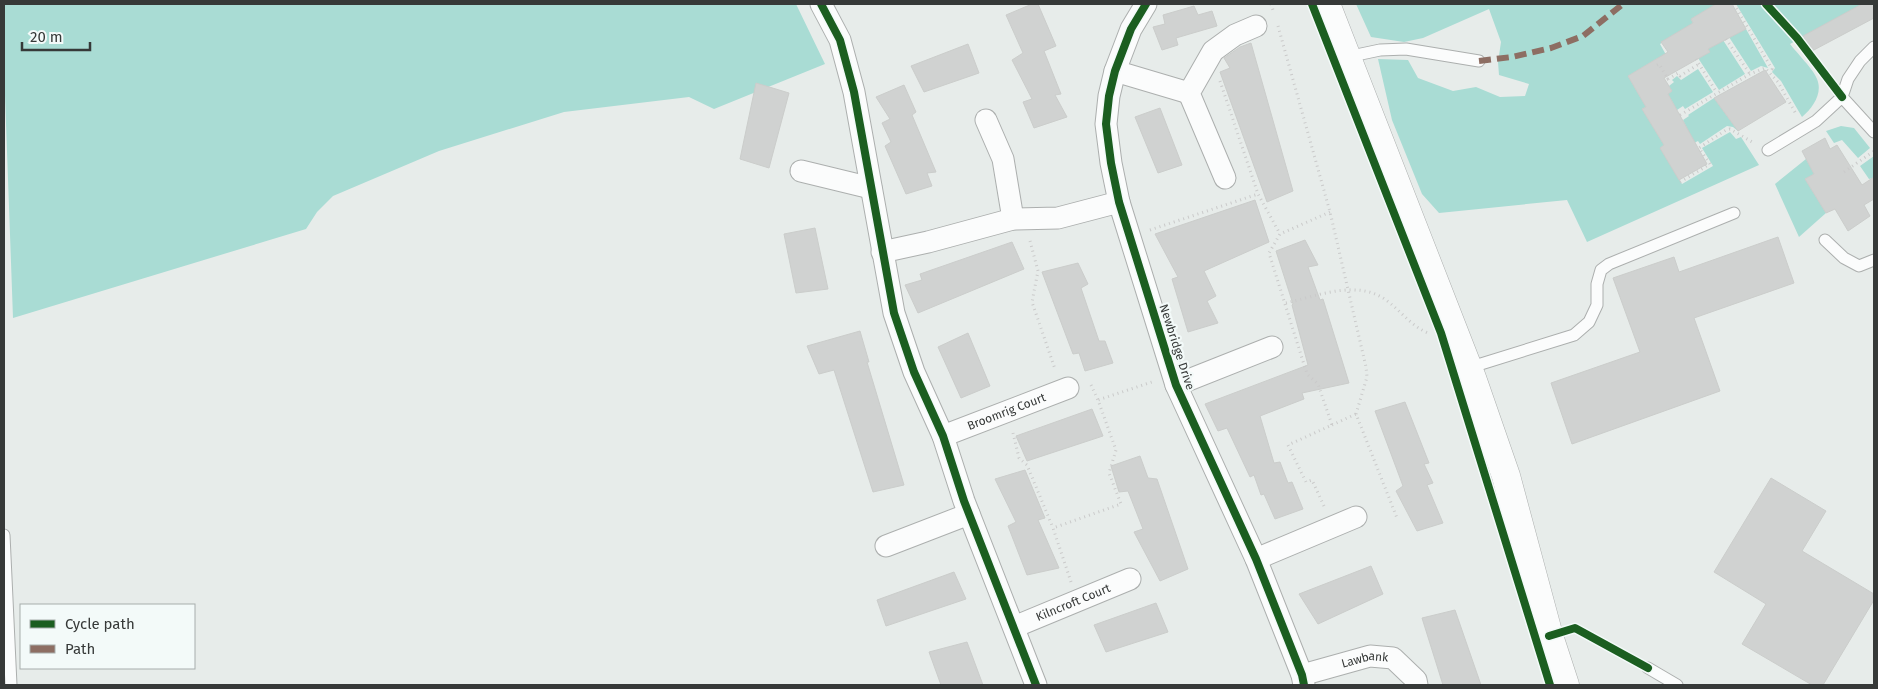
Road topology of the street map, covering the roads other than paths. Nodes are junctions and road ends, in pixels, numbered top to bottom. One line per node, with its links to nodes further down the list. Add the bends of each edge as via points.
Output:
1 (821, 4): 16 (street, via 840,40)
2 (1146, 4): 8 (street, Newbridge Drive, via 1131,29)
3 (1326, 4): 6 (highway)
4 (1256, 26): 9 (street, via 1213,50)
5 (1874, 47): 10 (lane, via 1848,79)
6 (1347, 57): 7 (lane, via 1380,50 1406,49); 24 (highway)
7 (1479, 61)
8 (1115, 71): 9 (street); 17 (street, Newbridge Drive, via 1106,124)
9 (1189, 93): 15 (street)
10 (1842, 97): 12 (lane); 13 (lane, via 1816,121)
11 (986, 120): 19 (street, via 1003,159)
12 (1874, 132)
13 (1768, 150)
14 (801, 171): 16 (street)
15 (1225, 178)
16 (871, 188): 21 (street)
17 (1119, 202): 19 (street, via 1058,218); 25 (street, Newbridge Drive)
18 (1734, 213): 24 (lane, via 1601,270 1597,305 1588,322 1574,335)
19 (1018, 219): 21 (street)
20 (1825, 240): 22 (lane, via 1844,258 1859,266)
21 (882, 252): 27 (street, via 894,313 914,372)
22 (1874, 260)
23 (1272, 347): 25 (street)
24 (1468, 368): 41 (highway, via 1506,476)
25 (1174, 381): 32 (street, Newbridge Drive)
26 (1063, 383): 27 (street, Broomrig Court, via 1007,411)
27 (944, 436): 28 (street)
28 (969, 514): 31 (street); 34 (street)
29 (1356, 517): 32 (street)
30 (4, 534): 38 (lane)
31 (886, 546)
32 (1256, 559): 36 (street, Newbridge Drive)
33 (1130, 579): 34 (street, Kilncroft Court)
34 (1014, 626): 39 (street)
35 (1648, 668): 37 (lane)
36 (1303, 680): 40 (street, Lawbank, via 1370,656 1393,658)
37 (1659, 681): 42 (lane)
38 (11, 685)
39 (1036, 685)
40 (1418, 685)
41 (1565, 685)
42 (1678, 685)

